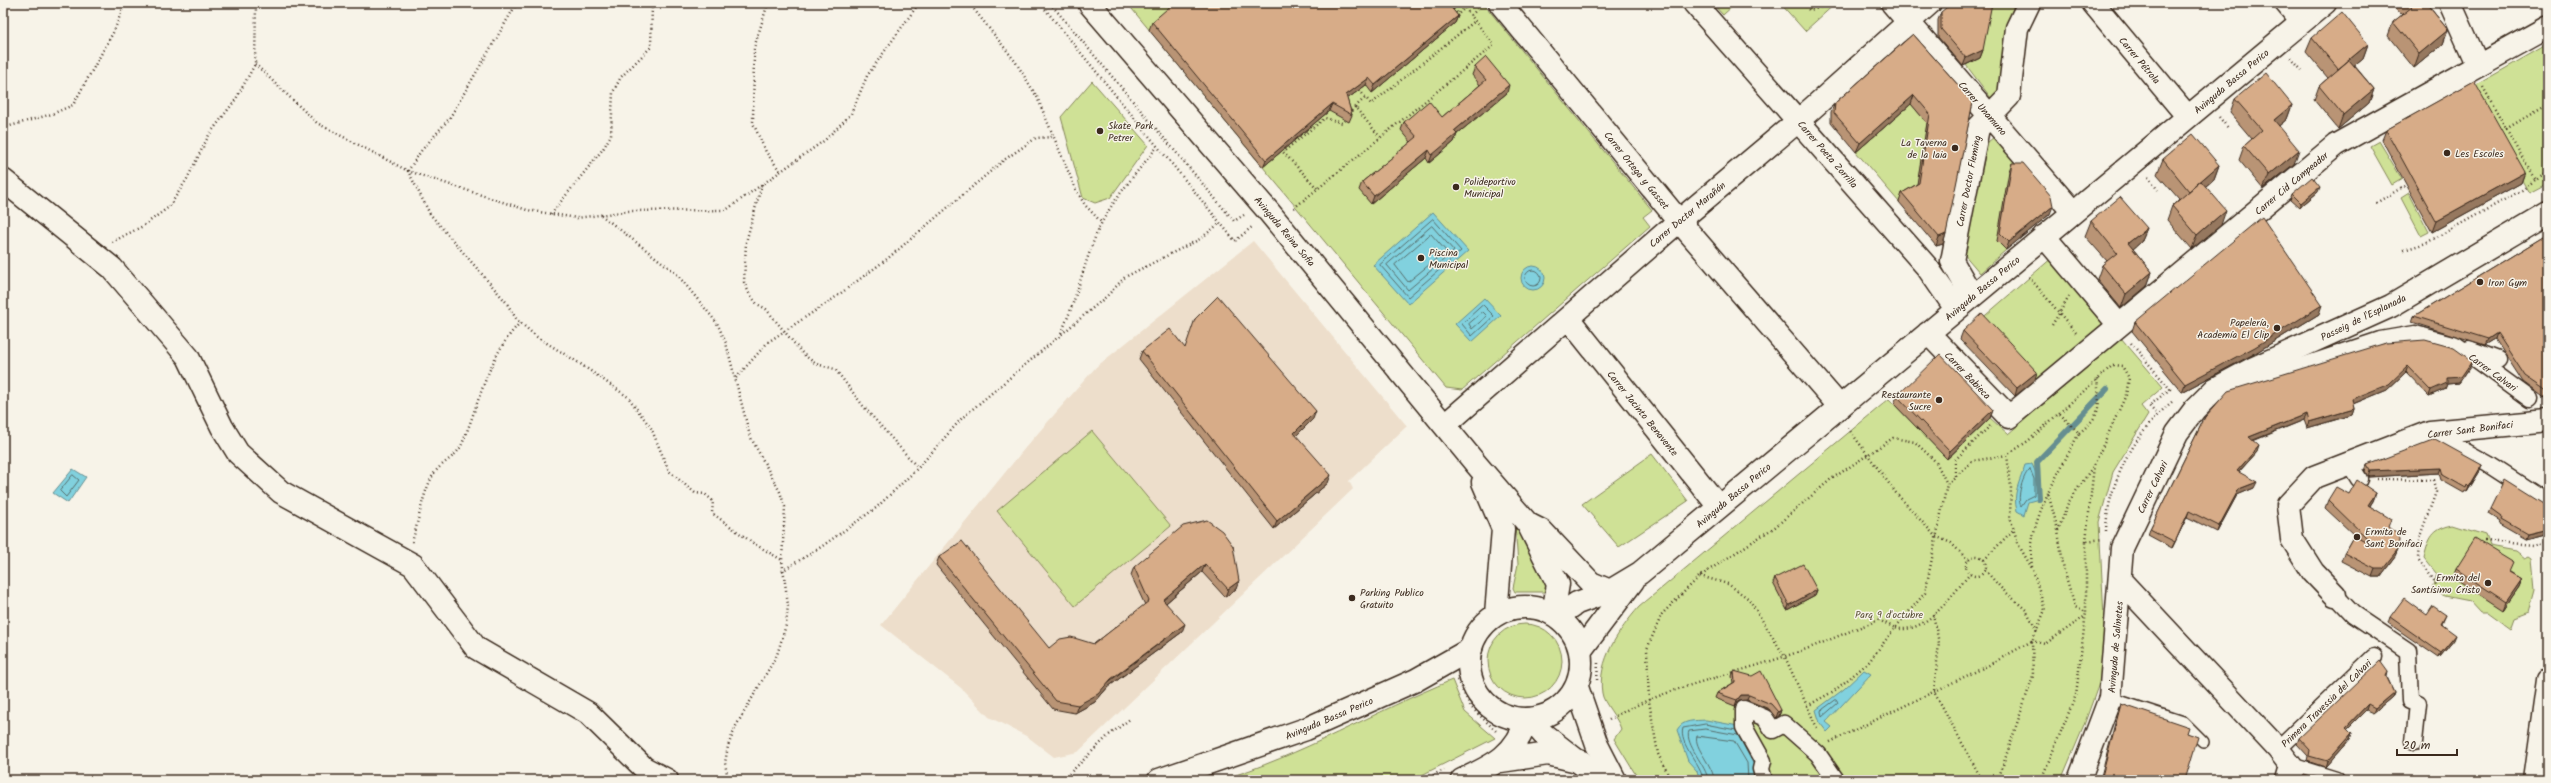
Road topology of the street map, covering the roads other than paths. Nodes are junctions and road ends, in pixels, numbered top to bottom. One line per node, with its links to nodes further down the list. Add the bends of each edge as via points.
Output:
1 (1089, 3): 36 (street, Avinguda Reina Sofia, via 1258,213)
2 (1694, 3): 17 (street, Carrer Poeta Zorrilla)
3 (1892, 3): 11 (street, Carrer Unamuno)
4 (1930, 3): 11 (street, Carrer Doctor Marañón)
5 (2029, 3): 15 (street, Carrer Doctor Fleming, via 2017,28 2008,96)
6 (2093, 3): 16 (street, Carrer Pétrola)
7 (2286, 3): 12 (street)
8 (2325, 3): 12 (street, Avinguda Bassa Perico)
9 (2450, 3): 14 (street)
10 (1492, 4): 21 (street, Carrer Ortega y Gasset)
11 (1908, 22): 15 (street, Carrer Unamuno); 17 (street, Carrer Doctor Marañón)
12 (2302, 22): 16 (street, Avinguda Bassa Perico)
13 (2548, 27): 14 (street, Carrer Cid Campeador)
14 (2484, 75): 27 (street, Carrer Cid Campeador, via 2336,145)
15 (1989, 115): 19 (street, Carrer Unamuno); 23 (street, Carrer Doctor Fleming, via 1978,128)
16 (2188, 117): 19 (street, Avinguda Bassa Perico)
17 (1798, 121): 21 (street, Carrer Doctor Marañón); 24 (street, Carrer Poeta Zorrilla)
18 (3, 180): 63 (street, via 112,268 188,356 222,427 238,453 281,492 413,565 476,648 588,713 644,768)
19 (2073, 212): 22 (street, Avinguda Bassa Perico)
20 (2548, 213): 31 (street, Passeig de l'Esplanada, via 2391,306 2254,368)
21 (1679, 221): 26 (street, Carrer Doctor Marañón); 33 (street, Carrer Ortega y Gasset)
22 (2044, 236): 25 (street, Avinguda Bassa Perico); 27 (street)
23 (1952, 261): 24 (street); 25 (street)
24 (1927, 268): 25 (street, Carrer Poeta Zorrilla)
25 (1964, 303): 28 (street, Avinguda Bassa Perico)
26 (1568, 318): 36 (street, Carrer Doctor Marañón); 40 (street, Carrer Jacinto Benavente)
27 (2124, 332): 34 (street, Carrer Cid Campeador)
28 (1928, 333): 33 (street, Avinguda Bassa Perico); 34 (street, Carrer Babieca)
29 (2456, 345): 30 (street, Carrer Calvari); 31 (street, Carrer Calvari, via 2415,334 2380,340 2305,365); 32 (street, Carrer Calvari)
30 (2498, 360)
31 (2216, 389): 43 (street, Carrer Calvari, via 2195,409 2178,433 2122,548)
32 (2530, 399)
33 (1846, 414): 40 (street, Avinguda Bassa Perico)
34 (2002, 419)
35 (2548, 421): 37 (street, Carrer Sant Bonifaci)
36 (1445, 425): 38 (street, Avinguda Reina Sofia)
37 (2430, 432): 39 (street, via 2488,464); 45 (street, Carrer Sant Bonifaci, via 2354,471 2314,477 2288,505 2292,539 2313,572)
38 (1476, 464): 41 (street, Avinguda Reina Sofia); 46 (street, Avinguda Reina Sofia, via 1503,529)
39 (2548, 503)
40 (1719, 507): 42 (street, Avinguda Bassa Perico)
41 (1528, 524): 44 (street, Avinguda Reina Sofia, via 1542,531 1591,583); 47 (street, Avinguda Reina Sofia, via 1558,584)
42 (1640, 573): 44 (street, Avinguda Bassa Perico); 49 (street, Avinguda Bassa Perico)
43 (2120, 580): 53 (street, Avinguda de Salinetes); 58 (street)
44 (1610, 591): 47 (street, Avinguda Bassa Perico, via 1577,603)
45 (2335, 595): 57 (street, via 2353,614 2408,650 2410,702 2418,704)
46 (1496, 614): 47 (street, via 1510,608 1525,606 1540,608); 48 (street, via 1480,629)
47 (1556, 615): 49 (street, via 1572,631)
48 (1471, 649): 54 (street, via 1469,666 1482,698 1494,710 1505,715); 64 (street, Avinguda Bassa Perico, via 1416,680 1306,729)
49 (1590, 656): 52 (street, via 1582,669)
50 (2374, 658): 58 (street, Primera Travessia del Calvari)
51 (2548, 680): 55 (street)
52 (1587, 686): 54 (street, via 1553,713); 66 (street, via 1597,745)
53 (2110, 698): 56 (lane, via 2183,722); 69 (street, Avinguda de Salinetes)
54 (1529, 719): 59 (street, via 1522,736); 60 (street, via 1543,734)
55 (2544, 734): 71 (street)
56 (2203, 742)
57 (2414, 742)
58 (2278, 749): 61 (street)
59 (1501, 761): 60 (street, via 1548,754); 62 (street)
60 (1582, 762): 65 (street)
61 (2289, 773): 70 (street)
62 (1456, 774)
63 (667, 780)
64 (1159, 780)
65 (1602, 780)
66 (1615, 780)
67 (1764, 780): 68 (street, via 1763,761 1744,727 1744,709 1765,718 1772,730 1784,724 1818,754)
68 (1836, 780)
69 (2079, 780)
70 (2336, 780)
71 (2534, 780)

